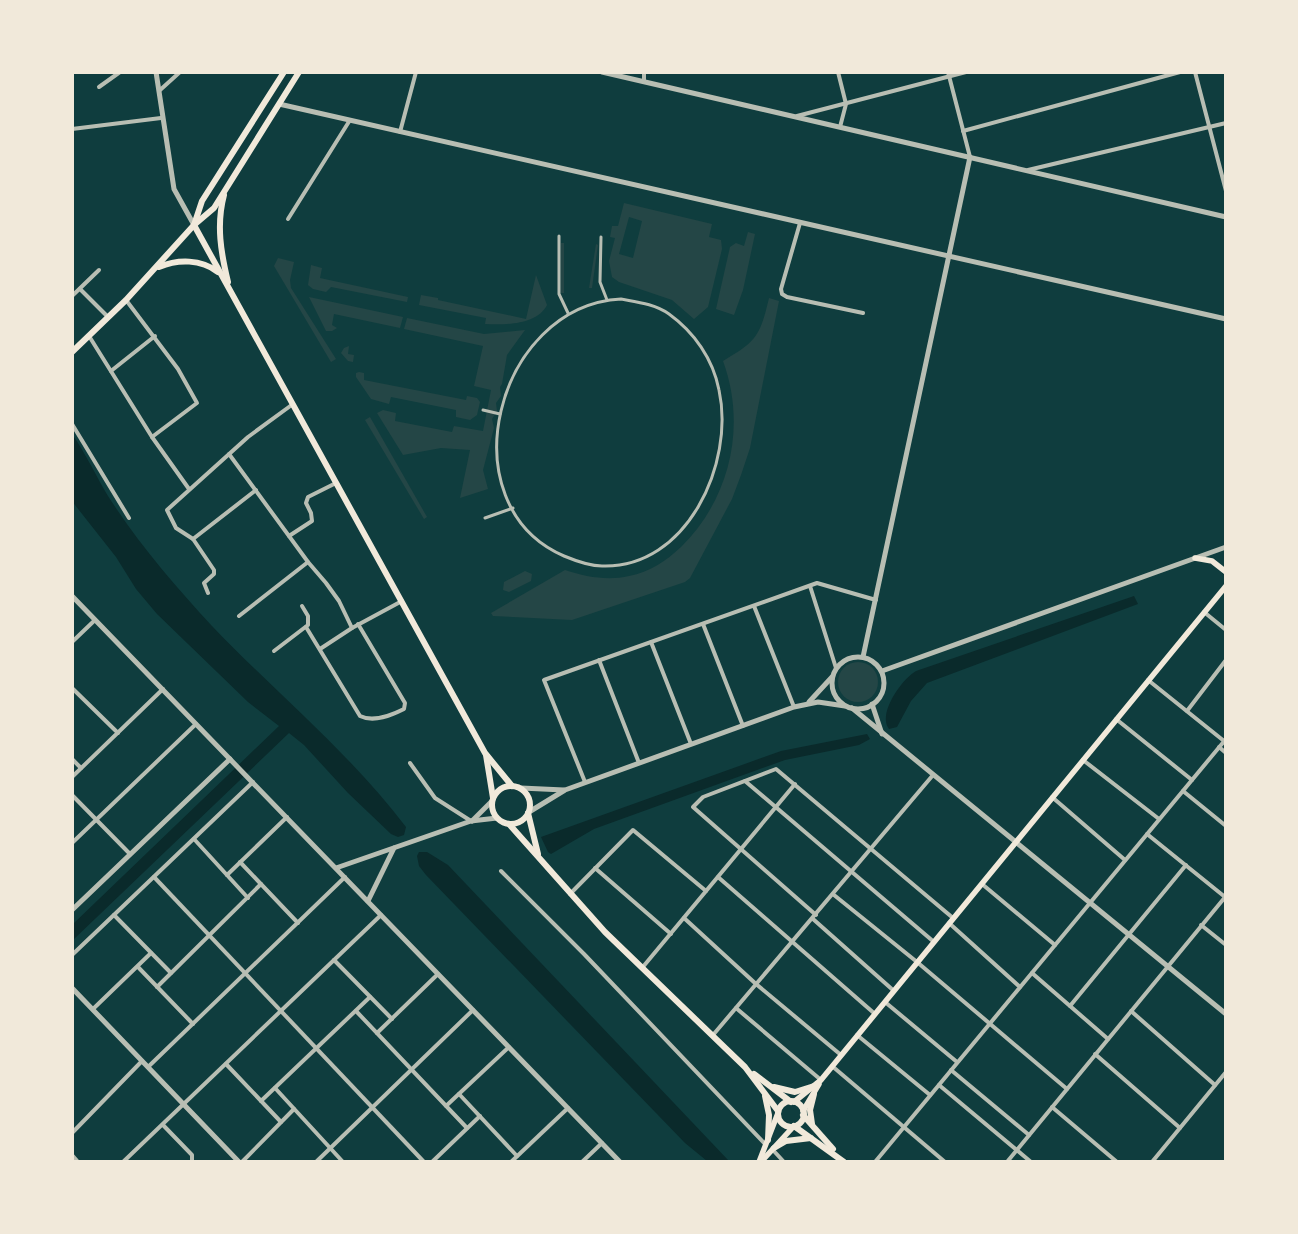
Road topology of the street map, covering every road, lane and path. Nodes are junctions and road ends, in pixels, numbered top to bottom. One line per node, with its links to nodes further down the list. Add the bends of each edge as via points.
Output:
1 (120, 72): 15 (street)
2 (156, 72): 16 (street)
3 (180, 72): 16 (street)
4 (284, 72): 35 (main road, via 202,201)
5 (299, 72): 17 (main road)
6 (416, 72): 27 (street)
7 (602, 72): 14 (street)
8 (644, 72): 14 (street)
9 (838, 72): 18 (street)
10 (966, 72): 13 (street)
11 (1180, 72): 26 (street)
12 (1195, 72): 24 (street)
13 (949, 75): 18 (street); 26 (street)
14 (644, 82): 19 (street)
15 (99, 88)
16 (159, 91): 20 (street)
17 (279, 104): 21 (street); 30 (main road)
18 (846, 104): 19 (street); 23 (street)
19 (795, 117): 23 (street)
20 (161, 118): 25 (street); 35 (street, via 174,189)
21 (350, 120): 27 (street); 33 (street)
22 (1226, 123): 24 (street)
23 (840, 127): 28 (street)
24 (1209, 128): 29 (street); 31 (street)
25 (72, 129)
26 (963, 131): 28 (street)
27 (400, 132): 34 (street)
28 (970, 157): 29 (street); 38 (street)
29 (1028, 170): 32 (street)
30 (226, 189): 35 (main road, via 214,208); 43 (main road, via 220,211 220,230)
31 (1226, 192)
32 (1226, 217)
33 (288, 220)
34 (800, 222): 38 (street); 48 (street, via 782,294)
35 (194, 225): 39 (main road); 41 (main road)
36 (559, 236): 47 (street, via 559,294)
37 (601, 237): 46 (street, via 600,282)
38 (948, 256): 50 (street); 77 (street)
39 (156, 269): 41 (main road, via 165,264 191,262 207,265); 45 (main road)
40 (99, 270): 42 (street)
41 (222, 275): 43 (main road)
42 (80, 289): 44 (street); 49 (street)
43 (230, 290): 55 (main road)
44 (72, 296)
45 (126, 300): 49 (main road); 52 (street)
46 (607, 300): 47 (street); 64 (street, via 638,302 668,313 692,334 709,360 719,390 722,423 718,455 703,499 686,525 662,547 634,562 618,566 584,564 556,553 530,534)
47 (568, 313): 57 (street, via 548,328 526,354 511,380)
48 (864, 313)
49 (108, 317): 51 (main road)
50 (1226, 319)
51 (89, 336): 53 (main road); 54 (street)
52 (155, 336): 54 (street); 59 (street, via 197,403)
53 (72, 352)
54 (111, 371): 59 (street)
55 (292, 404): 60 (street); 61 (main road)
56 (483, 410): 57 (street)
57 (500, 414): 64 (street, via 500,477)
58 (72, 424): 65 (street)
59 (152, 437): 62 (street)
60 (229, 454): 62 (street); 63 (street)
61 (336, 482): 67 (street, via 308,497 306,503 312,520); 78 (main road)
62 (189, 489): 68 (street, via 166,510 176,528)
63 (256, 490): 67 (street); 68 (street)
64 (513, 508): 66 (street)
65 (129, 518)
66 (485, 518)
67 (290, 536): 71 (street)
68 (193, 539): 75 (street, via 214,570 204,583)
69 (1226, 547): 70 (street)
70 (1195, 558): 72 (main road, via 1212,562); 97 (street)
71 (308, 562): 82 (street); 87 (street, via 334,593)
72 (1226, 572)
73 (810, 586): 77 (street, via 817,583); 80 (street); 96 (street)
74 (1226, 586): 81 (main road)
75 (208, 593)
76 (72, 596): 83 (street)
77 (876, 600): 93 (street)
78 (402, 602): 84 (street); 116 (main road)
79 (302, 606): 86 (street, via 310,621)
80 (754, 606): 85 (street); 105 (street)
81 (1204, 612): 88 (street); 99 (main road)
82 (239, 616)
83 (95, 620): 89 (street); 101 (street)
84 (358, 624): 87 (street); 91 (street, via 405,703 404,709 389,716 360,716)
85 (703, 624): 90 (street); 110 (street)
86 (306, 627): 91 (street); 92 (street)
87 (352, 628): 91 (street)
88 (1226, 630)
89 (72, 642)
90 (651, 642): 94 (street); 114 (street)
91 (320, 649)
92 (274, 652)
93 (863, 657): 96 (street, via 848,658); 97 (street, via 877,664)
94 (599, 660): 122 (street); 129 (street, via 544,680)
95 (1226, 660): 107 (street)
96 (836, 668): 98 (street)
97 (882, 671): 103 (street, via 882,693)
98 (832, 675): 102 (street); 104 (street, via 834,693)
99 (1148, 680): 107 (street); 108 (main road)
100 (72, 688): 111 (street)
101 (163, 689): 109 (street); 111 (street)
102 (809, 702): 104 (street); 105 (street)
103 (872, 704): 106 (street); 112 (street)
104 (845, 706): 106 (street)
105 (794, 707): 110 (street)
106 (852, 708): 112 (street)
107 (1187, 711): 113 (street)
108 (1116, 719): 120 (main road); 126 (street)
109 (196, 724): 119 (street); 143 (street)
110 (743, 726): 114 (street)
111 (118, 733): 123 (street)
112 (882, 734): 124 (street)
113 (1225, 740): 115 (street)
114 (691, 744): 122 (street)
115 (1219, 748): 117 (street); 126 (street)
116 (485, 753): 131 (main road); 137 (main road)
117 (1226, 753)
118 (72, 759): 123 (street)
119 (230, 759): 128 (street); 154 (street)
120 (1083, 760): 136 (main road); 142 (street)
121 (410, 763): 144 (street, via 435,798)
122 (638, 763): 129 (street)
123 (81, 768): 125 (street)
124 (933, 775): 149 (street); 153 (street)
125 (72, 777)
126 (1192, 780): 134 (street)
127 (745, 781): 130 (street, via 776,769); 138 (street); 152 (street, via 703,797 693,807)
128 (253, 782): 140 (street); 148 (street)
129 (585, 782): 133 (street)
130 (796, 784): 138 (street); 153 (street)
131 (512, 786): 132 (main road); 137 (main road, via 500,789)
132 (521, 788): 133 (street); 139 (main road, via 529,799)
133 (565, 790): 139 (street)
134 (1183, 791): 142 (street); 146 (street)
135 (72, 795): 143 (street)
136 (1052, 797): 149 (main road); 155 (street)
137 (492, 800): 141 (main road); 144 (street)
138 (776, 807): 152 (street); 162 (street)
139 (529, 812): 145 (main road, via 521,822); 157 (main road, via 534,845)
140 (287, 818): 156 (street); 159 (street)
141 (497, 818): 144 (street); 145 (main road)
142 (1159, 819): 147 (street)
143 (97, 820): 150 (street); 154 (street)
144 (471, 821): 151 (street)
145 (508, 824): 157 (main road)
146 (1226, 826)
147 (1147, 834): 155 (street); 158 (street)
148 (194, 839): 163 (street); 164 (street)
149 (1015, 842): 168 (main road); 175 (street)
150 (72, 843)
151 (394, 848): 159 (street); 174 (street)
152 (741, 849): 165 (street); 179 (street)
153 (872, 849): 162 (street); 181 (street)
154 (130, 854): 176 (street)
155 (1126, 860): 175 (street)
156 (240, 862): 163 (street); 167 (street)
157 (541, 862): 170 (main road)
158 (1186, 865): 172 (street); 186 (street)
159 (336, 868): 166 (street)
160 (595, 868): 169 (street, via 633,830); 170 (street); 184 (street)
161 (500, 871): 270 (street)
162 (853, 872): 171 (street); 187 (street)
163 (227, 875): 173 (street)
164 (154, 877): 177 (street); 185 (street)
165 (718, 877): 169 (street); 188 (street)
166 (345, 878): 174 (street); 182 (street)
167 (261, 884): 173 (street); 182 (street)
168 (982, 884): 181 (main road); 189 (street)
169 (706, 891): 180 (street)
170 (570, 894): 197 (main road)
171 (834, 894): 179 (street); 194 (street)
172 (1225, 896): 183 (street)
173 (248, 898): 185 (street)
174 (368, 901): 178 (street)
175 (1090, 903): 186 (street); 189 (street)
176 (72, 910)
177 (114, 915): 191 (street); 192 (street)
178 (381, 915): 193 (street); 201 (street)
179 (815, 917): 188 (street); 206 (street)
180 (684, 918): 184 (street); 202 (street)
181 (951, 921): 187 (main road); 204 (street)
182 (298, 922): 198 (street)
183 (1201, 925): 190 (street); 196 (street)
184 (671, 934): 197 (street)
185 (210, 935): 198 (street); 200 (street)
186 (1128, 935): 196 (street); 209 (street)
187 (934, 942): 194 (main road)
188 (792, 943): 202 (street); 216 (street)
189 (1055, 945): 199 (street)
190 (1226, 945)
191 (151, 953): 195 (street); 200 (street)
192 (72, 955)
193 (334, 960): 207 (street); 213 (street)
194 (918, 962): 206 (main road); 220 (street)
195 (138, 966): 203 (street); 211 (street)
196 (1167, 967): 215 (street); 217 (street)
197 (642, 968): 222 (main road)
198 (246, 973): 213 (street); 219 (street)
199 (1032, 973): 204 (street); 209 (street)
200 (171, 974): 203 (street)
201 (438, 974): 212 (street); 218 (street)
202 (756, 984): 210 (street); 228 (street)
203 (157, 987): 219 (street)
204 (1020, 987): 220 (street)
205 (72, 988): 211 (street)
206 (894, 991): 208 (main road)
207 (370, 997): 214 (street); 218 (street)
208 (885, 1002): 216 (main road); 230 (street)
209 (1070, 1006): 224 (street)
210 (736, 1008): 222 (street); 238 (street)
211 (93, 1010): 229 (street)
212 (473, 1010): 225 (street); 235 (street)
213 (281, 1011): 226 (street); 231 (street)
214 (356, 1011): 221 (street); 226 (street)
215 (1131, 1012): 224 (street); 241 (street)
216 (875, 1014): 223 (main road)
217 (1226, 1014)
218 (392, 1019): 221 (street)
219 (193, 1024): 233 (street)
220 (989, 1024): 230 (street); 244 (street)
221 (377, 1033): 235 (street)
222 (713, 1035): 234 (main road)
223 (857, 1035): 228 (main road); 248 (street)
224 (1108, 1040): 227 (street)
225 (509, 1047): 246 (street); 255 (street)
226 (317, 1048): 243 (street); 253 (street)
227 (1095, 1054): 244 (street); 266 (street)
228 (841, 1055): 232 (main road)
229 (142, 1061): 233 (street); 267 (street)
230 (958, 1062): 236 (street)
231 (226, 1064): 249 (street); 251 (street)
232 (832, 1066): 238 (main road); 264 (street)
233 (148, 1067): 251 (street)
234 (745, 1067): 239 (main road); 245 (main road)
235 (412, 1069): 252 (street); 253 (street)
236 (951, 1070): 240 (street); 268 (street)
237 (1226, 1072): 241 (street)
238 (821, 1080): 242 (main road); 247 (main road)
239 (769, 1085): 242 (main road, via 795,1092); 250 (main road)
240 (939, 1085): 248 (street); 274 (street)
241 (1215, 1085): 266 (street)
242 (814, 1086): 250 (main road)
243 (275, 1088): 249 (street); 256 (street)
244 (1067, 1089): 254 (street)
245 (763, 1090): 257 (main road); 270 (main road, via 769,1115)
246 (459, 1094): 252 (street); 259 (street)
247 (814, 1094): 258 (main road); 262 (main road, via 810,1110)
248 (930, 1095): 264 (street)
249 (262, 1101): 260 (street)
250 (792, 1102): 257 (main road, via 782,1106); 258 (main road)
251 (184, 1105): 261 (street); 281 (street)
252 (446, 1106): 265 (street)
253 (372, 1107): 272 (street); 284 (street)
254 (1052, 1107): 268 (street); 296 (street)
255 (568, 1108): 271 (street); 277 (street)
256 (294, 1109): 260 (street); 272 (street)
257 (778, 1112): 263 (main road, via 784,1125); 270 (main road)
258 (803, 1113): 262 (main road); 263 (main road, via 801,1122)
259 (480, 1116): 265 (street); 277 (street)
260 (281, 1122): 281 (street)
261 (163, 1125): 279 (street); 280 (street, via 192,1155)
262 (813, 1125): 275 (main road)
263 (794, 1126): 269 (main road); 273 (main road)
264 (904, 1127): 292 (street); 293 (street)
265 (468, 1128): 285 (street)
266 (1180, 1128): 297 (street)
267 (72, 1133)
268 (1029, 1135): 274 (street)
269 (813, 1139): 273 (main road, via 791,1140); 275 (main road)
270 (767, 1142): 289 (main road)
271 (602, 1143): 287 (street); 288 (street)
272 (330, 1147): 282 (street); 283 (street)
273 (773, 1148): 289 (main road); 290 (street)
274 (1017, 1150): 294 (street); 295 (street)
275 (837, 1154): 291 (main road)
276 (72, 1155): 278 (street)
277 (518, 1156): 286 (street)
278 (78, 1162)
279 (123, 1162)
280 (192, 1162)
281 (240, 1162)
282 (316, 1162)
283 (343, 1162)
284 (424, 1162)
285 (432, 1162)
286 (511, 1162)
287 (582, 1162)
288 (620, 1162)
289 (760, 1162)
290 (784, 1162)
291 (844, 1162)
292 (875, 1162)
293 (945, 1162)
294 (1007, 1162)
295 (1031, 1162)
296 (1117, 1162)
297 (1152, 1162)

